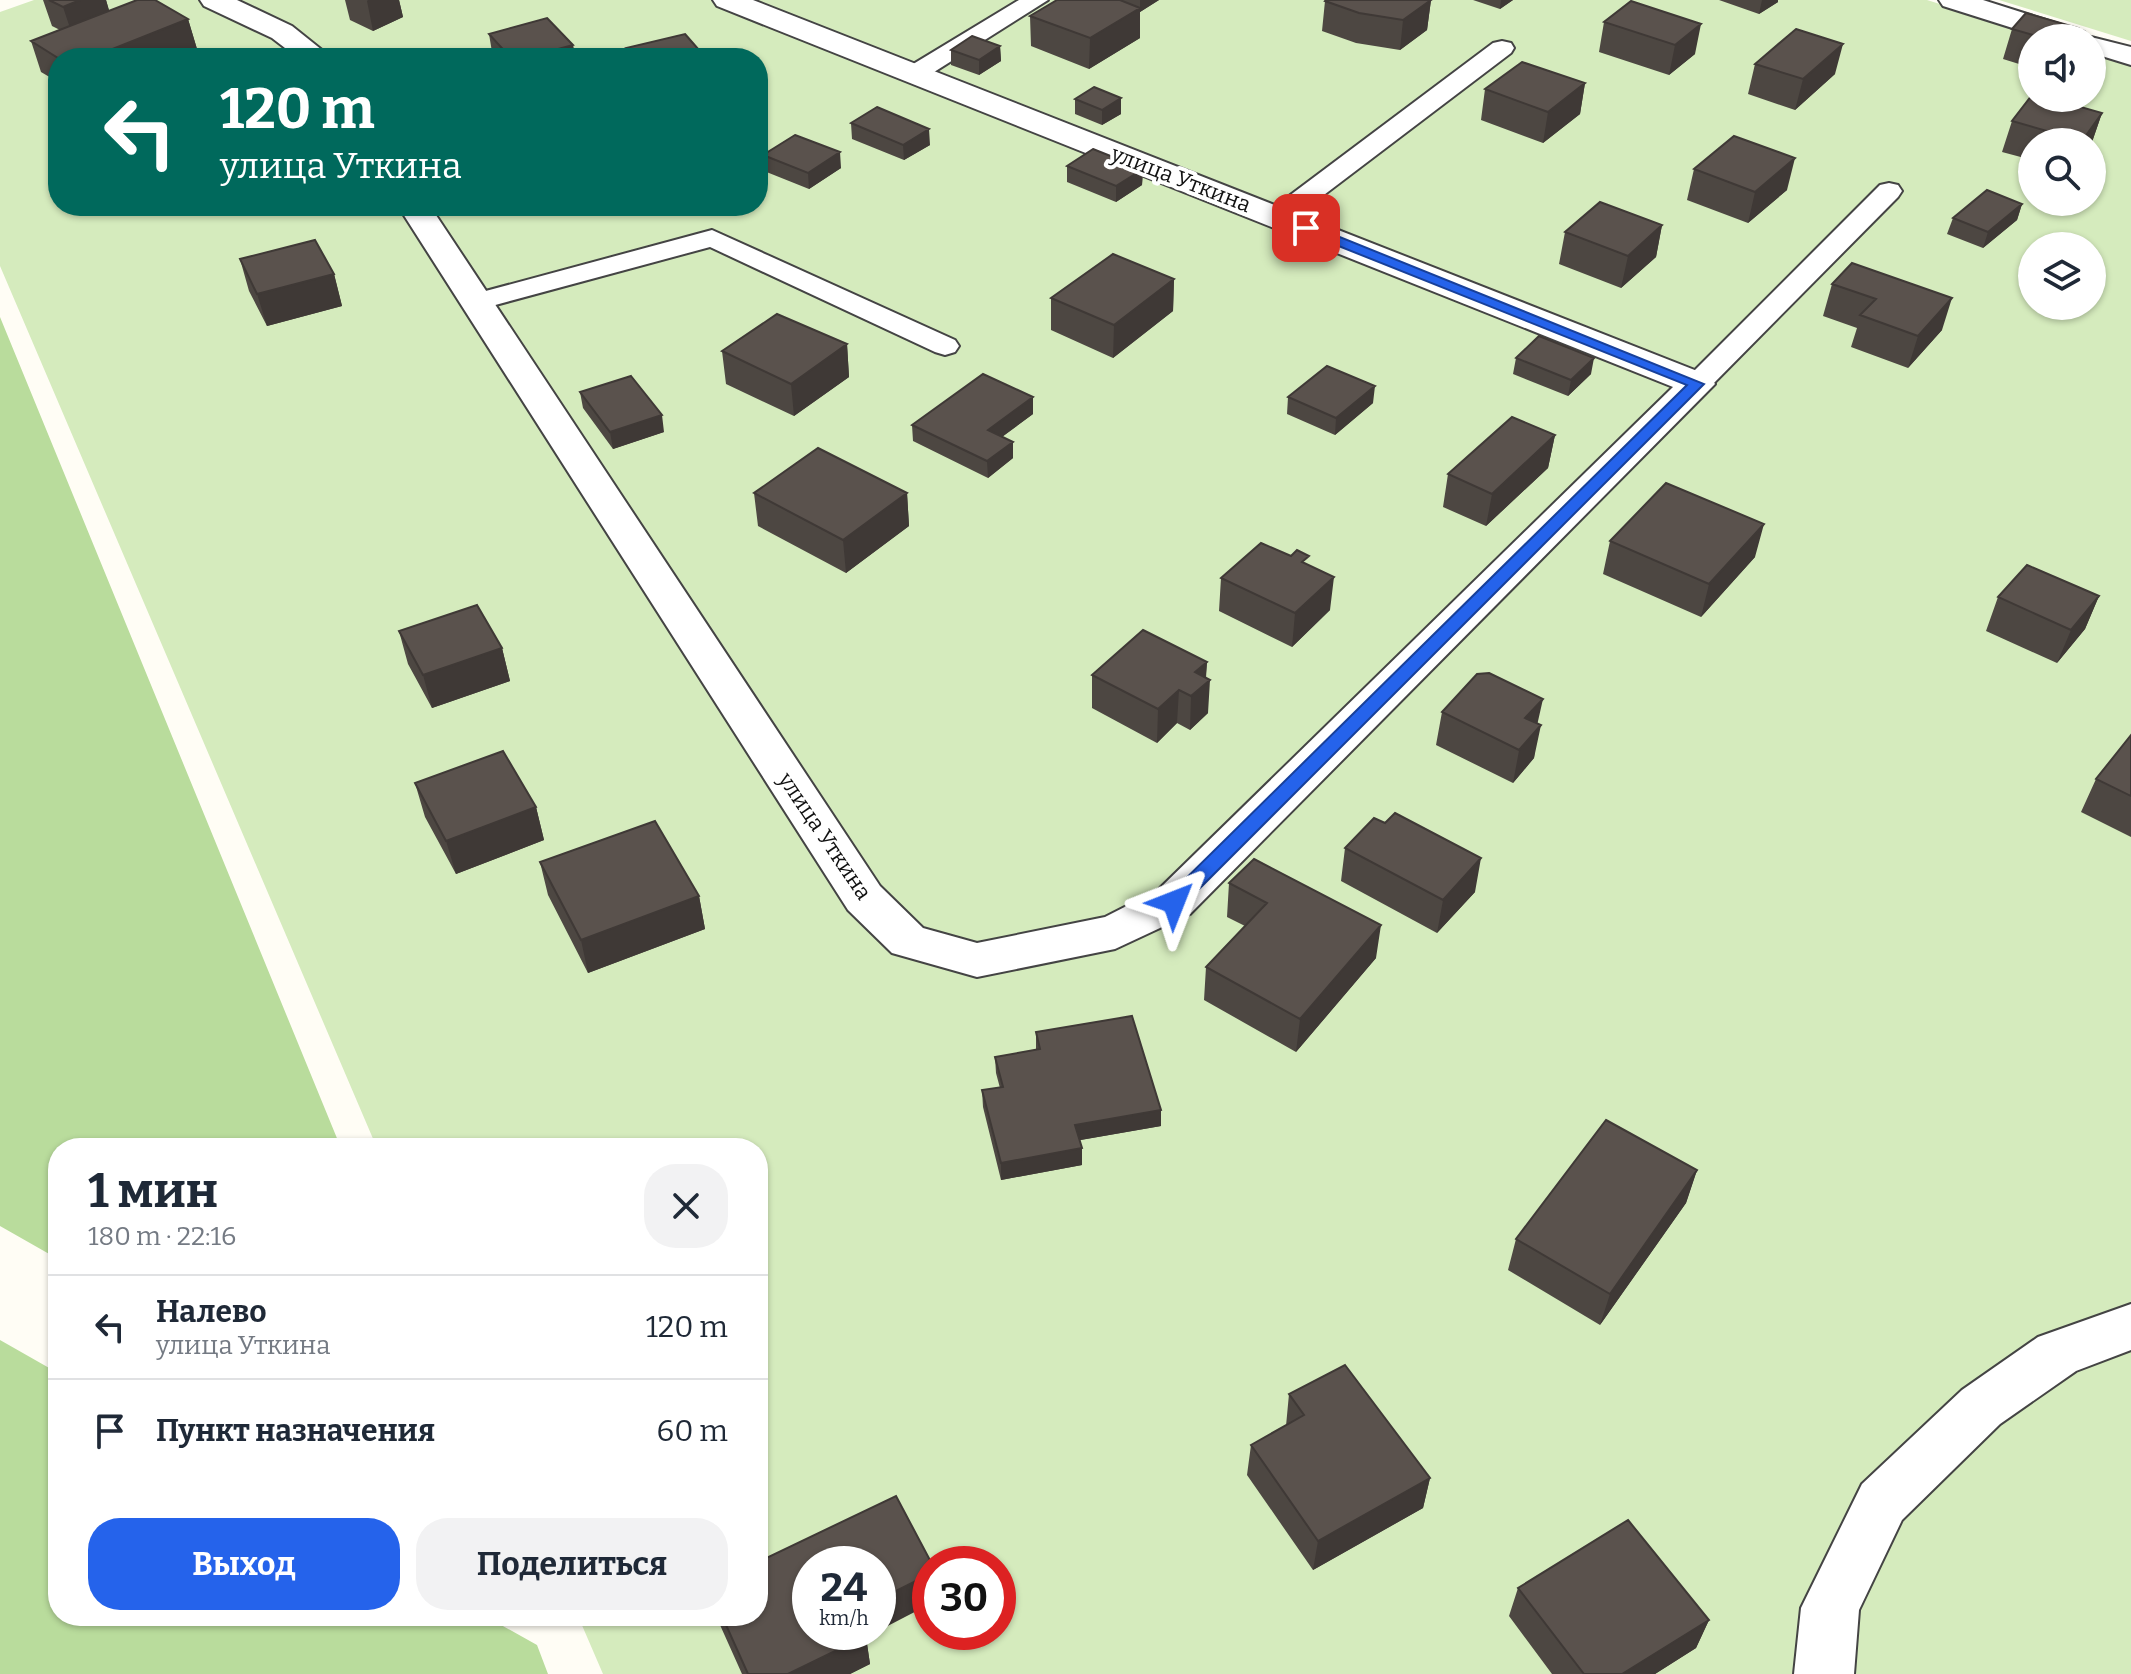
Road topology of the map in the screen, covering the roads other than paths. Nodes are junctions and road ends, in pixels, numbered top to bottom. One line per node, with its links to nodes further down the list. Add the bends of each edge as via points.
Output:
1 (214, 0): 6 (street)
2 (727, 0): 10 (street, улица Уткина)
3 (1036, 0): 10 (lane)
4 (1953, 0): 5 (street)
5 (2029, 24)
6 (304, 48)
7 (1502, 48): 13 (lane)
8 (2106, 48): 9 (street)
9 (2131, 56)
10 (914, 74): 13 (street, улица Уткина)
11 (1889, 191): 16 (lane)
12 (421, 216): 14 (street, улица Уткина)
13 (1278, 217): 16 (street, улица Уткина)
14 (477, 302): 15 (lane, via 712,238); 16 (street, улица Уткина, via 864,898 908,941 977,960 1115,932 1174,902)
15 (945, 346)
16 (1697, 384)
17 (2131, 1327): 18 (street, via 2057,1354 1981,1407 1882,1502 1830,1608)
18 (1824, 1674)

